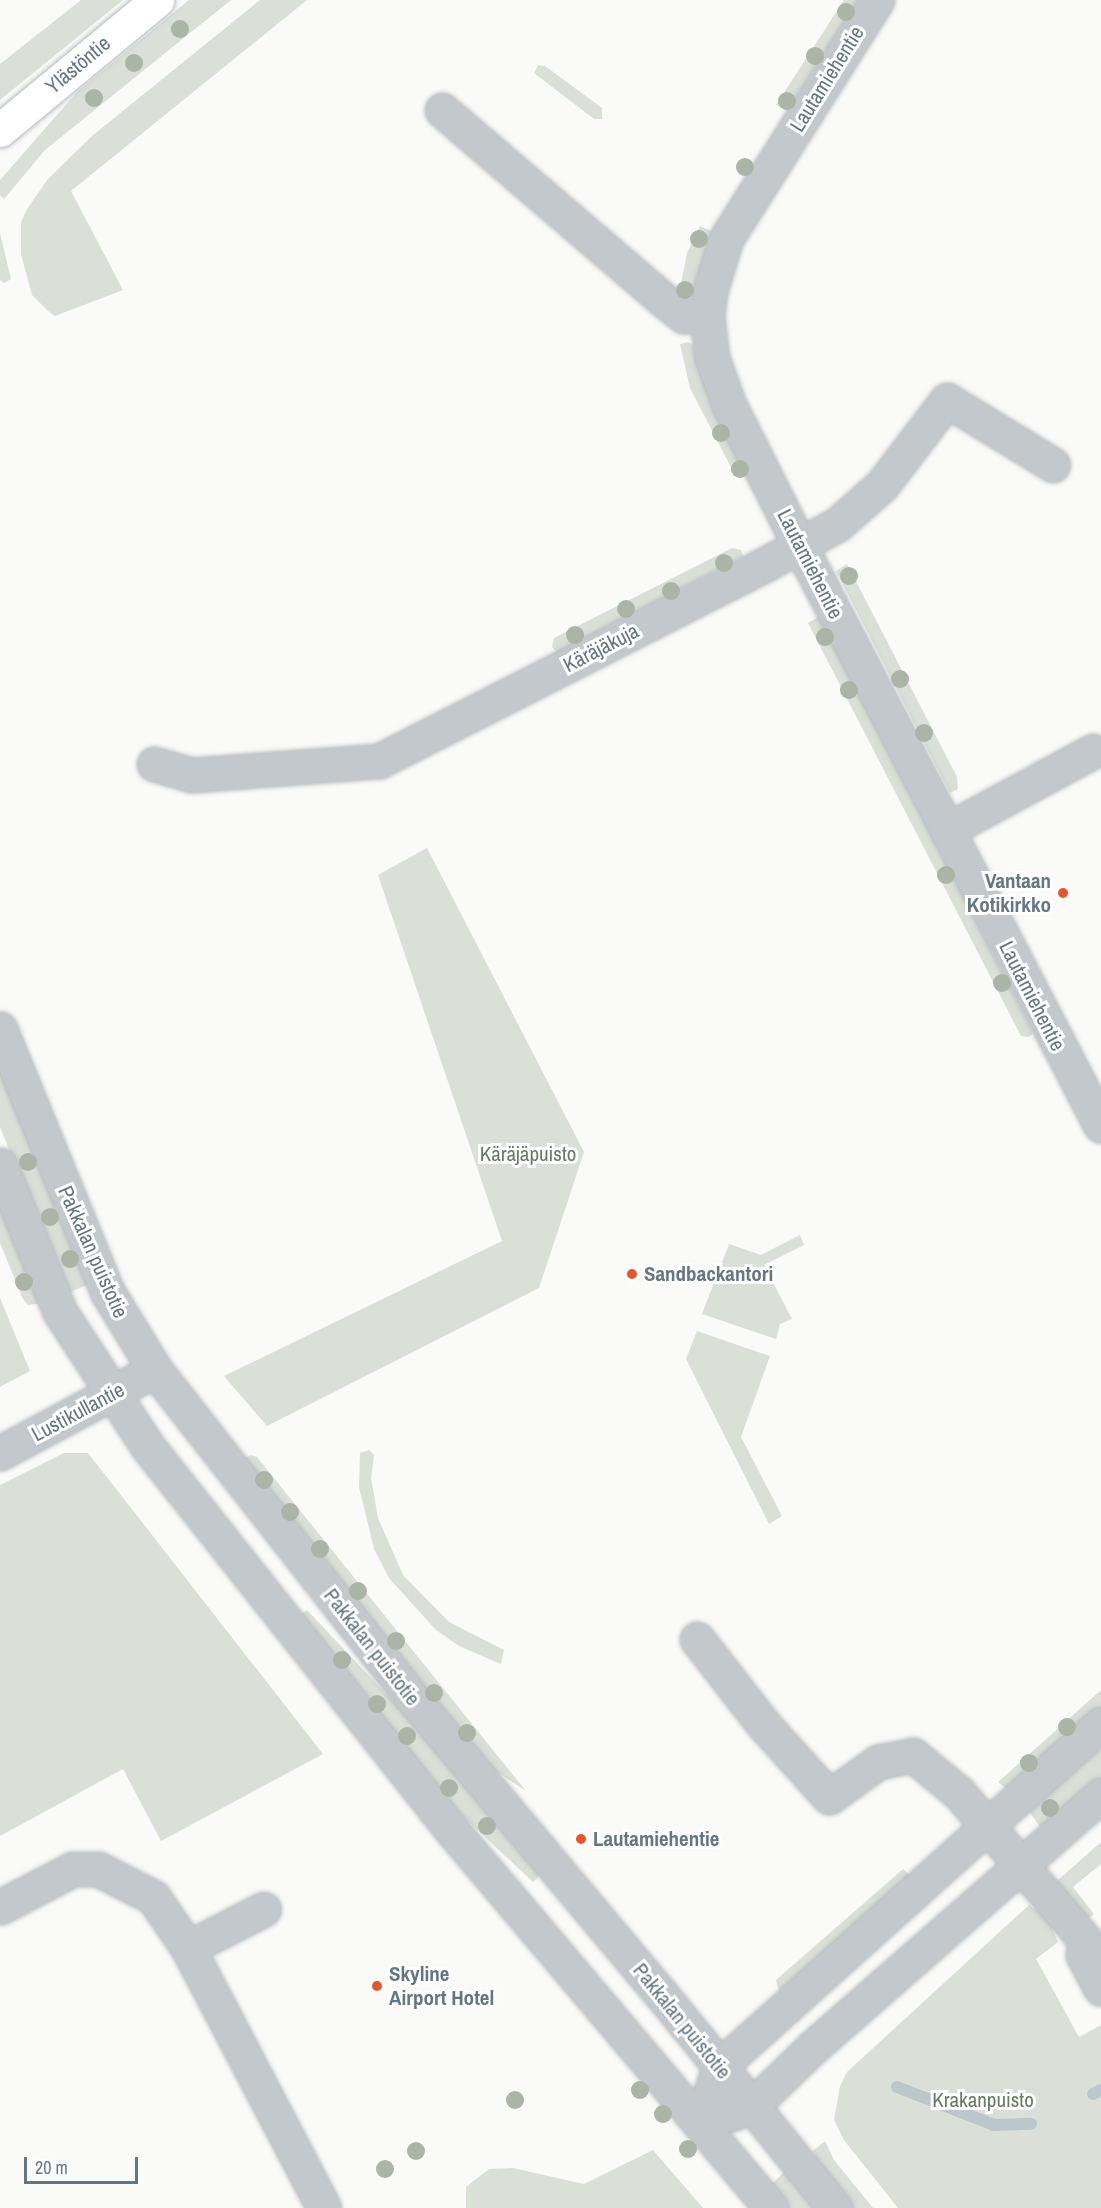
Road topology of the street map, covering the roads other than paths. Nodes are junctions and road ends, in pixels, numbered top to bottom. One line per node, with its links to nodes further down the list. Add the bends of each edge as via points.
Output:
1 (157, 0): 4 (main road, Ylästöntie)
2 (877, 0): 5 (street, Lautamiehentie, via 726,238 714,267)
3 (442, 110): 5 (street, via 666,303 684,316)
4 (0, 130)
5 (707, 316): 7 (street, Lautamiehentie, via 712,358 729,405)
6 (1053, 465): 7 (street, Käräjäkuja, via 947,400 882,485 838,524)
7 (800, 546): 9 (street, Käräjäkuja, via 379,761 192,775); 10 (street, Lautamiehentie)
8 (1093, 751): 10 (street)
9 (154, 764)
10 (947, 830): 12 (street, Lautamiehentie)
11 (0, 1029): 14 (street, Pakkalan puistotie, via 108,1293)
12 (1101, 1126)
13 (0, 1165): 15 (street, via 60,1312)
14 (154, 1370): 15 (street, Lustikullantie); 27 (street, Pakkalan puistotie, via 415,1701)
15 (110, 1395): 16 (street, Lustikullantie); 29 (street, via 450,1828)
16 (0, 1453)
17 (697, 1639): 20 (street, via 764,1725 829,1797 878,1762 913,1755 959,1793)
18 (1101, 1724): 20 (street)
19 (1101, 1795): 21 (street)
20 (987, 1826): 21 (street); 27 (street)
21 (1020, 1865): 24 (street); 28 (street)
22 (0, 1907): 25 (street, via 73,1869 98,1869 153,1897)
23 (264, 1909): 25 (street)
24 (1093, 1934): 26 (street, via 1083,1955)
25 (188, 1948): 30 (street)
26 (1101, 1989)
27 (719, 2067): 28 (street, Pakkalan puistotie); 29 (street)
28 (751, 2107): 29 (street); 32 (street, Pakkalan puistotie)
29 (701, 2123): 31 (street)
30 (324, 2208)
31 (771, 2208)
32 (836, 2208)

